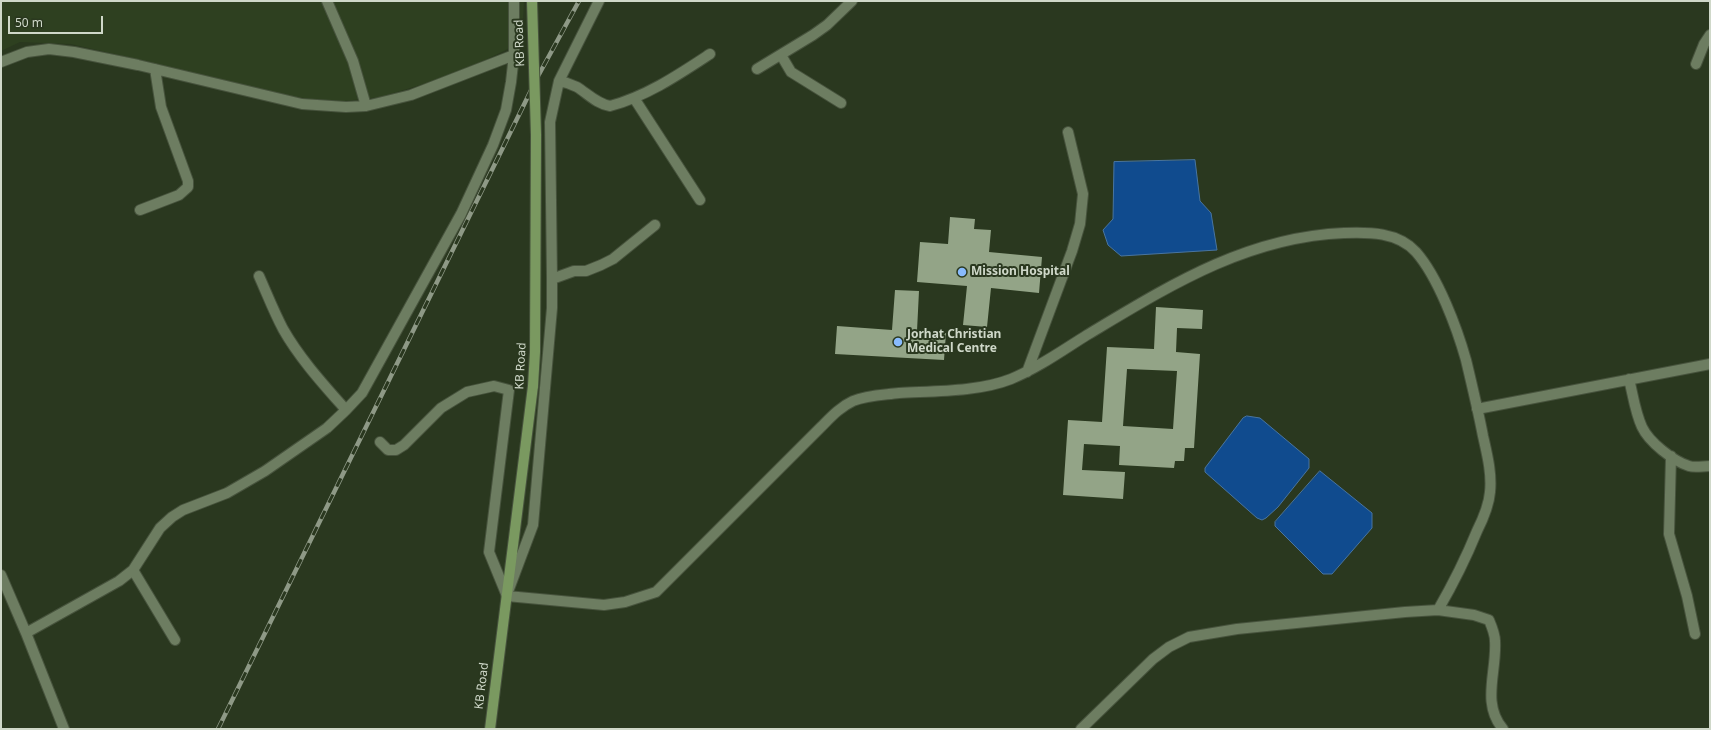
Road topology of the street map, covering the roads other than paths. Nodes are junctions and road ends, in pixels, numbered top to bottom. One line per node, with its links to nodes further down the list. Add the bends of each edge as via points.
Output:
1 (327, 1): 17 (street, via 354,61)
2 (514, 1): 8 (street)
3 (532, 1): 34 (main road, KB Road, bridge, via 536,135 535,352 533,386)
4 (599, 1): 14 (street)
5 (852, 1): 9 (street, via 827,25)
6 (1710, 35): 11 (street)
7 (710, 54): 15 (street, via 666,82)
8 (514, 55): 17 (street, via 411,95); 28 (street, via 509,94 501,125 461,214 362,393)
9 (781, 56): 13 (street); 16 (street, via 791,72)
10 (1, 62): 12 (street, via 27,52 49,49)
11 (1696, 64)
12 (155, 69): 17 (street, via 302,104); 20 (street, via 161,107 187,176 188,187 179,195)
13 (757, 69)
14 (559, 81): 15 (street, via 578,88 604,105 610,106); 23 (street, via 550,122)
15 (634, 98): 19 (street)
16 (841, 103)
17 (366, 106)
18 (1068, 132): 25 (street, via 1083,194 1080,224)
19 (700, 200)
20 (140, 210)
21 (655, 225): 23 (street, via 613,259 586,271)
22 (259, 276): 28 (street, via 292,344)
23 (552, 279): 34 (street, via 552,308 534,525)
24 (1710, 364): 26 (street)
25 (1027, 372): 27 (street, via 1168,286 1224,259 1292,239 1365,232 1401,240 1416,251 1435,280 1462,348); 34 (street, via 998,384 976,388 872,395 841,408 656,592 625,602 604,605)
26 (1628, 379): 27 (street); 30 (street, via 1647,436)
27 (1478, 408): 35 (street, via 1489,468 1490,494 1467,556)
28 (346, 410): 32 (street, via 327,428 246,483 172,517 160,528)
29 (380, 442): 34 (street, via 388,450 396,450 455,398 474,390 494,386 509,390 489,552)
30 (1671, 456): 31 (street, via 1690,466); 37 (street, via 1669,534)
31 (1710, 466)
32 (133, 570): 36 (street, via 119,581); 38 (street)
33 (1, 574): 36 (street)
34 (506, 596): 40 (main road, KB Road)
35 (1438, 610): 41 (street, via 1237,629 1189,637 1153,659); 42 (street, via 1489,620 1495,641 1490,699 1493,714)
36 (26, 633): 39 (street)
37 (1695, 634)
38 (175, 640)
39 (64, 729)
40 (490, 729)
41 (1081, 729)
42 (1503, 729)

